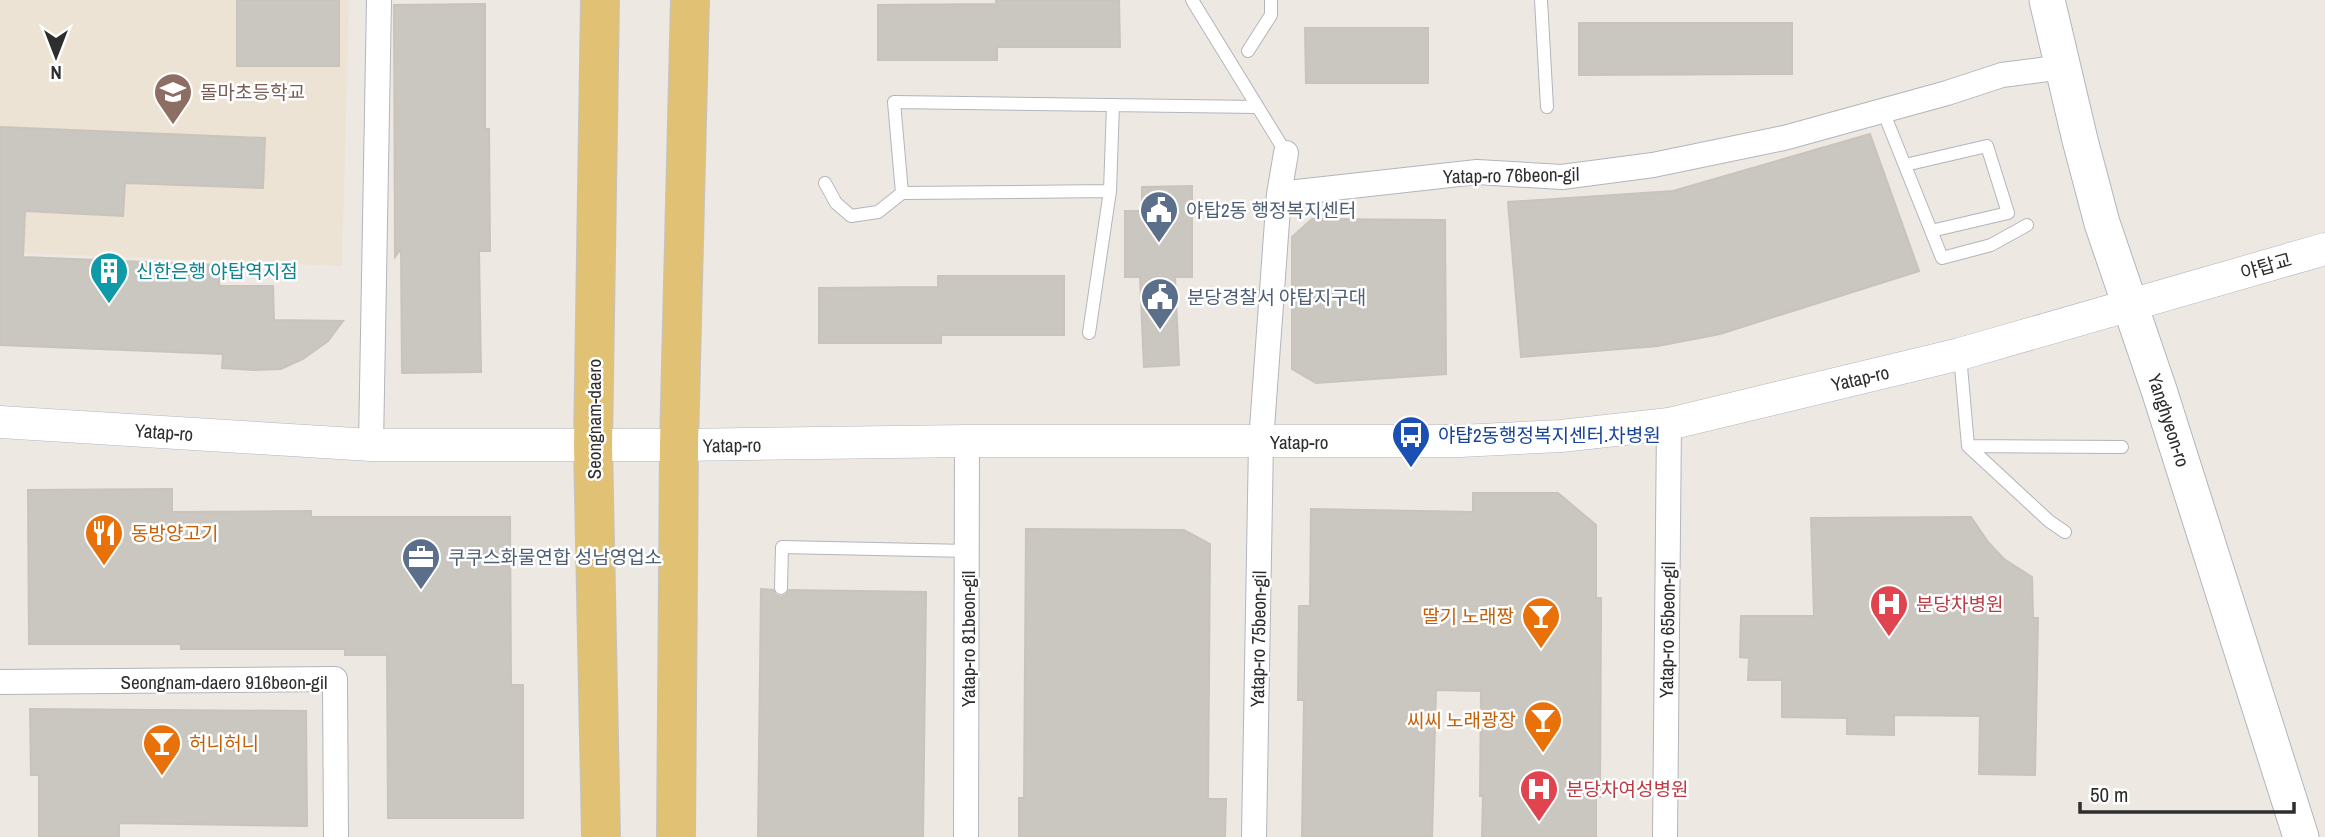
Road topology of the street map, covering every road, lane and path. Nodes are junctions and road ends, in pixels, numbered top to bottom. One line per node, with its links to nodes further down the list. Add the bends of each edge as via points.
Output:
1 (379, 0): 31 (street)
2 (600, 0): 32 (main road, Seongnam-daero)
3 (690, 0): 33 (main road)
4 (1192, 0): 11 (lane)
5 (1271, 0): 8 (lane, via 1271,15)
6 (1541, 0): 12 (lane)
7 (2047, 0): 9 (main road, Yanghyeon-ro)
8 (1248, 51)
9 (2063, 67): 13 (street, Yatap-ro 76beon-gil, via 2002,75); 24 (main road, Yanghyeon-ro, via 2102,223)
10 (1113, 105): 11 (lane); 17 (lane); 18 (lane, via 894,102)
11 (1257, 107): 14 (lane)
12 (1547, 107)
13 (1883, 111): 15 (lane); 19 (street, Yatap-ro 76beon-gil, via 1784,138 1653,165 1562,177 1477,172)
14 (1286, 153): 19 (street)
15 (1905, 165): 21 (lane); 21 (lane, via 1987,146 2008,213)
16 (825, 183): 18 (lane, via 836,203 851,216 878,212)
17 (1110, 191): 18 (lane); 25 (lane)
18 (902, 193)
19 (1279, 194): 30 (street)
20 (2027, 225): 21 (lane, via 1991,244 1942,258)
21 (1931, 231)
22 (2325, 249): 23 (street, 야탑교)
23 (2208, 283): 24 (street, Yatap-ro)
24 (2132, 305): 26 (street, Yatap-ro); 46 (main road, Yanghyeon-ro)
25 (1089, 333)
26 (1960, 354): 28 (street, Yatap-ro); 34 (lane)
27 (0, 422): 31 (street, Yatap-ro)
28 (1669, 424): 30 (street, Yatap-ro, via 1485,440); 45 (street, Yatap-ro 65beon-gil)
29 (967, 441): 30 (street, Yatap-ro); 33 (street, Yatap-ro); 37 (street, Yatap-ro 81beon-gil)
30 (1261, 442): 44 (street, Yatap-ro 75beon-gil)
31 (371, 445): 32 (street, Yatap-ro)
32 (593, 445): 33 (street, Yatap-ro); 41 (main road, Seongnam-daero)
33 (680, 446): 42 (main road)
34 (1968, 446): 35 (lane); 36 (lane)
35 (2122, 447)
36 (2065, 532)
37 (969, 551): 38 (lane, via 782,547); 43 (street, Yatap-ro 81beon-gil)
38 (781, 587)
39 (0, 682): 40 (street, Seongnam-daero 916beon-gil, via 335,679)
40 (336, 837)
41 (601, 837)
42 (676, 837)
43 (966, 837)
44 (1254, 837)
45 (1665, 837)
46 (2301, 837)

